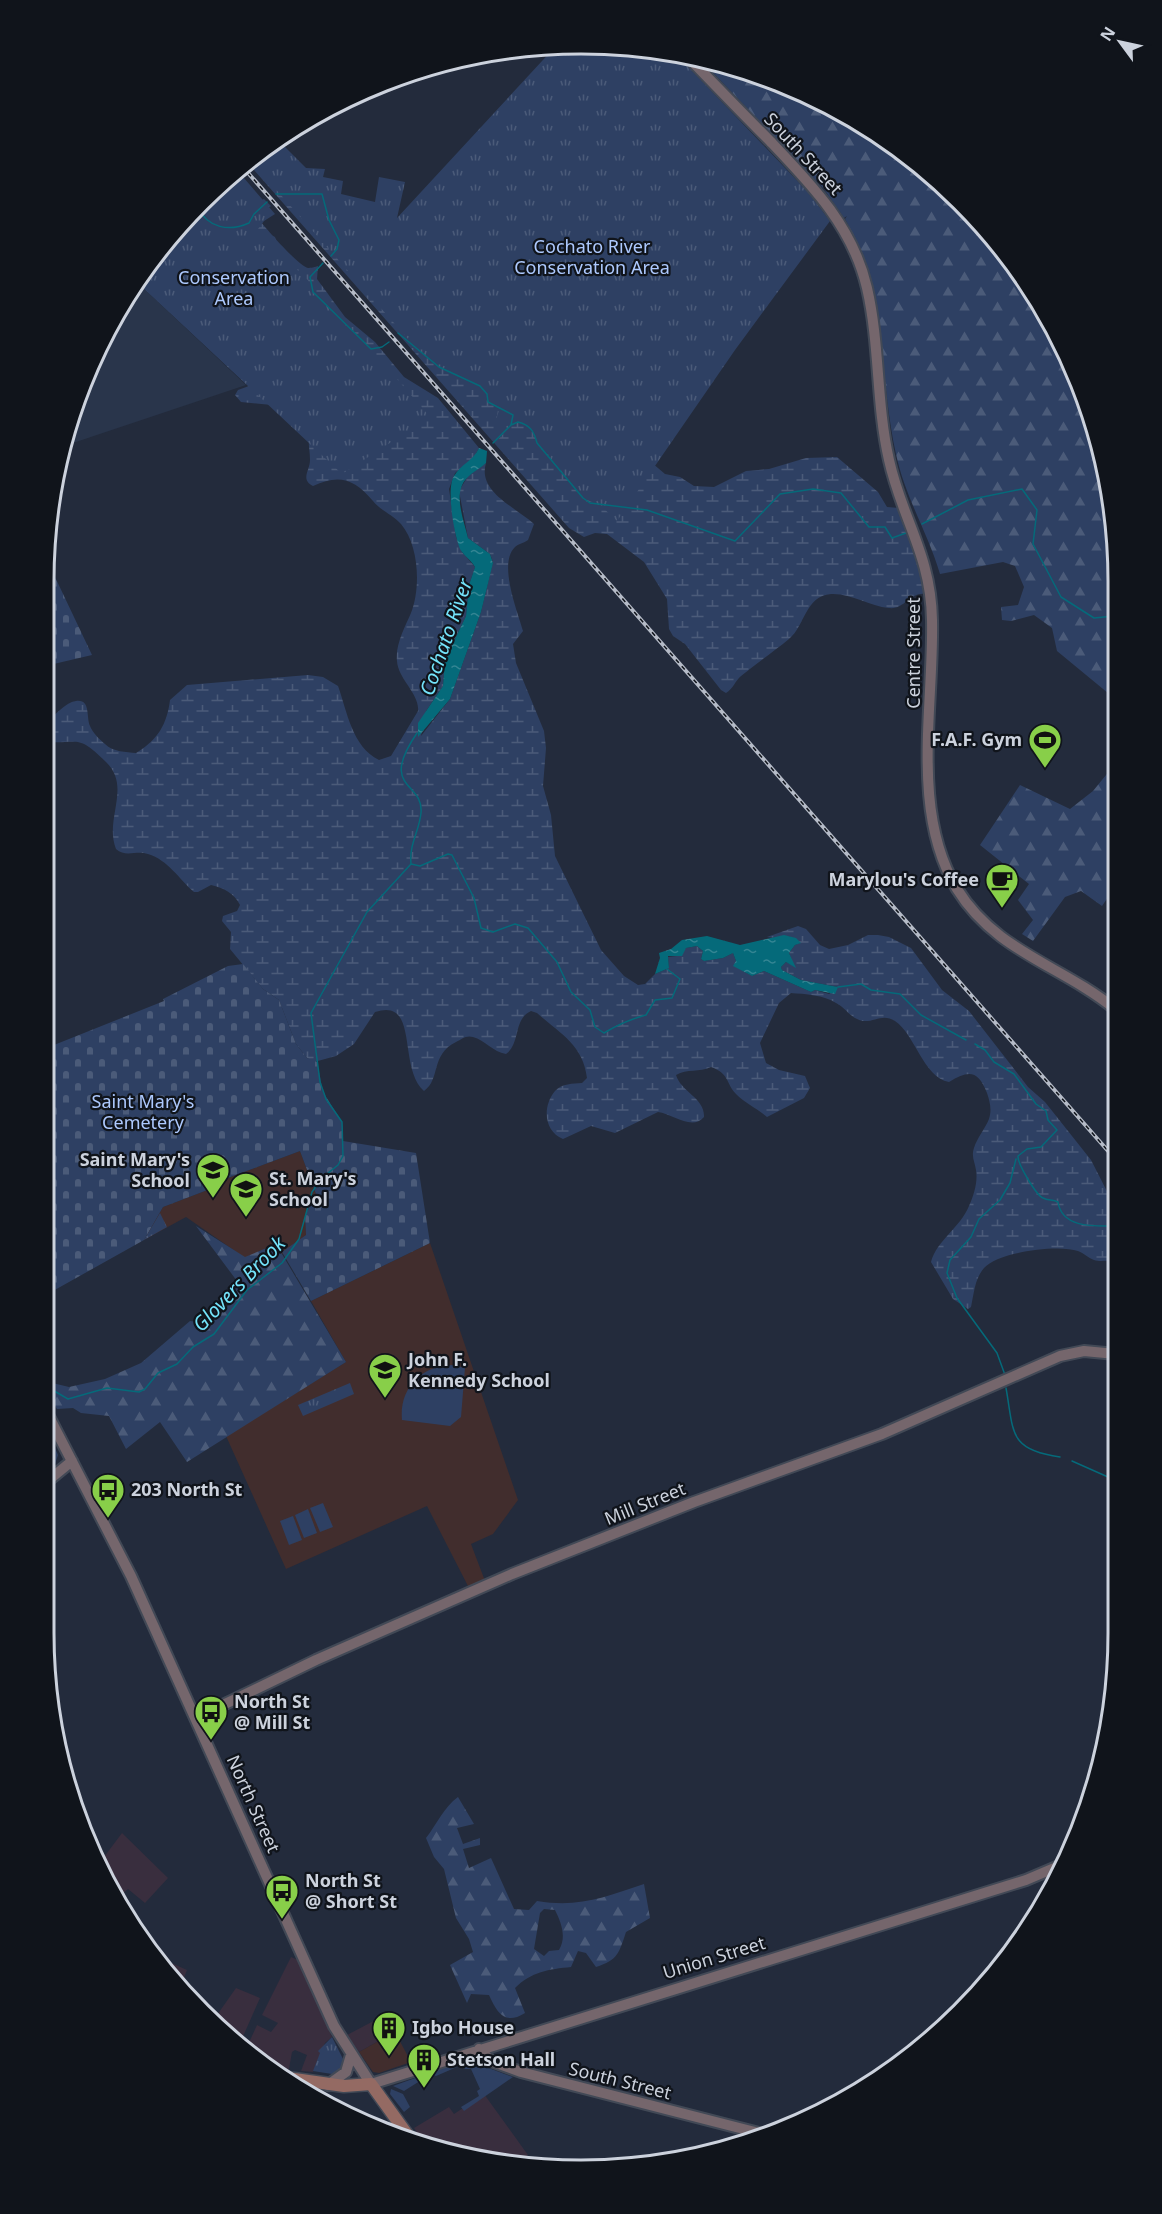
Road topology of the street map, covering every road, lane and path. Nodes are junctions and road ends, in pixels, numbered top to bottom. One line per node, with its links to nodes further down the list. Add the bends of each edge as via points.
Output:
1 (698, 67): 2 (main road, South Street, via 818,192)
2 (841, 224): 3 (main road, Centre Street, via 867,288 888,455 895,484 921,548 929,583 933,636 929,798 939,849 962,896 992,931)
3 (1108, 1004)
4 (1108, 1353): 8 (main road, Mill Street, via 1084,1351 1060,1356 882,1434 512,1574)
5 (54, 1426): 6 (main road, North Street)
6 (72, 1461): 7 (main road); 8 (main road, North Street, via 131,1576)
7 (54, 1476)
8 (196, 1718): 11 (main road, North Street, via 334,2026)
9 (1052, 1869): 10 (main road, Union Street)
10 (479, 2049): 13 (main road, Union Street); 16 (main road, South Street, via 494,2063 520,2072)
11 (351, 2055): 13 (main road, North Street); 14 (main road, via 346,2072)
12 (304, 2081): 14 (main road)
13 (371, 2084): 14 (main road); 15 (main road)
14 (328, 2085)
15 (403, 2129)
16 (752, 2131)

